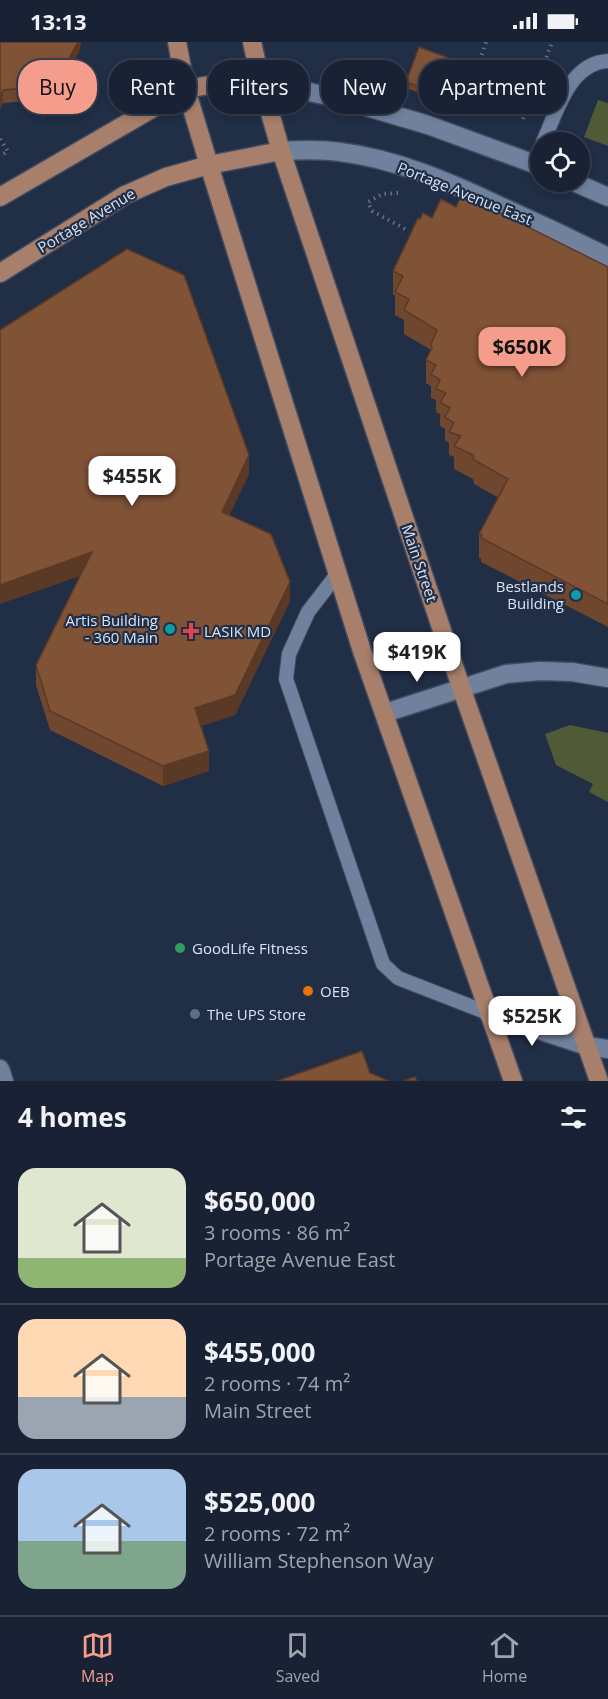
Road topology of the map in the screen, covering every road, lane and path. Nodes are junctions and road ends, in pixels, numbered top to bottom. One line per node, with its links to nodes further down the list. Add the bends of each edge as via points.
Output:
1 (177, 42): 5 (main road)
2 (252, 42): 6 (main road, Main Street)
3 (486, 42): 7 (path)
4 (552, 42): 15 (path)
5 (180, 60)
6 (256, 60)
7 (480, 60)
8 (608, 61): 16 (lane, via 593,63 572,80)
9 (407, 76): 10 (path)
10 (410, 78)
11 (309, 92): 20 (main road)
12 (143, 114): 24 (main road)
13 (193, 114): 21 (main road)
14 (270, 114): 18 (main road, Main Street)
15 (523, 119)
16 (548, 132)
17 (0, 139): 19 (path, via 8,151)
18 (281, 151): 21 (main road, Portage Avenue); 27 (main road, Portage Avenue East, via 341,152 423,173); 31 (main road, Main Street)
19 (0, 156)
20 (530, 157)
21 (208, 165): 28 (main road, Portage Avenue, via 125,195); 29 (main road)
22 (590, 189): 25 (main road)
23 (401, 194): 26 (path, via 387,192 368,202 372,211)
24 (0, 197)
25 (608, 197)
26 (407, 230)
27 (608, 257)
28 (0, 273)
29 (338, 573): 32 (main road); 33 (lane, via 308,612 289,654 286,679 383,963 398,978)
30 (608, 678): 31 (main road, via 540,671 506,674)
31 (461, 687): 32 (main road); 34 (main road, Main Street)
32 (385, 713): 33 (main road)
33 (488, 1013): 34 (main road); 38 (main road)
34 (587, 1046): 35 (main road); 39 (main road, Main Street)
35 (608, 1049)
36 (0, 1069): 37 (main road)
37 (4, 1081)
38 (513, 1081)
39 (599, 1081)

